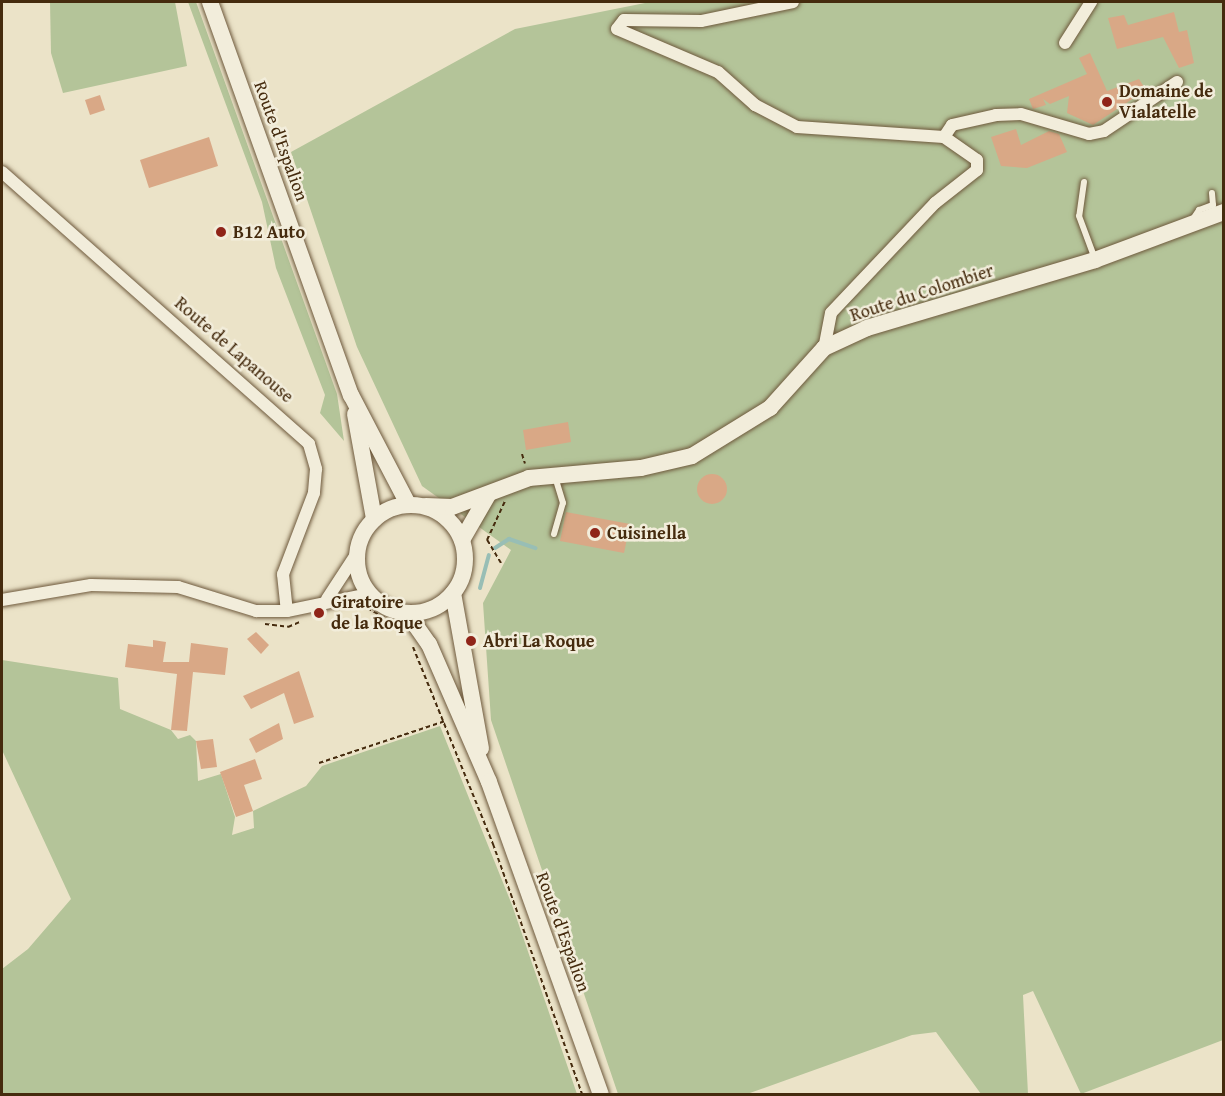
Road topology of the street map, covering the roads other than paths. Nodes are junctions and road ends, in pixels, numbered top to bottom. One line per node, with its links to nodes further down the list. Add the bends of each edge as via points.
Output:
1 (210, 2): 14 (main road, Route d'Espalion)
2 (793, 2): 6 (street, via 701,21 624,20 617,29 718,72 755,105 797,127)
3 (1091, 2): 4 (street)
4 (1065, 43)
5 (1177, 82): 6 (street, via 1104,131 1089,134 1021,114 952,125)
6 (944, 137): 13 (street, via 955,147 968,149 977,160 977,170 935,203 831,313)
7 (2, 172): 27 (street, Route de Lapanouse, via 309,444 316,470 314,493 283,574)
8 (1084, 182): 12 (lane, via 1078,216)
9 (1212, 193): 11 (lane, via 1213,205 1199,210)
10 (1224, 212): 11 (main road, Route du Colombier)
11 (1190, 225): 12 (main road, Route du Colombier)
12 (1095, 260): 13 (main road, Route du Colombier, via 945,302)
13 (824, 348): 15 (main road, Route du Colombier, via 770,408 692,456 641,468)
14 (351, 395): 17 (main road, Route d'Espalion); 19 (main road, Route d'Espalion)
15 (555, 476): 16 (main road, Route du Colombier, via 511,484); 20 (lane, via 563,504)
16 (488, 495): 18 (main road, Route du Colombier, via 452,507); 21 (main road)
17 (408, 504): 18 (main road); 19 (main road)
18 (426, 506): 21 (main road, via 444,515)
19 (374, 519): 22 (main road)
20 (554, 534)
21 (462, 540): 23 (main road, via 465,568)
22 (357, 553): 24 (street); 26 (main road)
23 (453, 594): 28 (main road); 29 (main road, Route d'Espalion)
24 (327, 599): 26 (street); 27 (street)
25 (2, 600): 27 (street, via 91,585 178,587 256,611)
26 (364, 600): 28 (main road, via 386,607)
27 (287, 611)
28 (406, 621): 29 (main road, Route d'Espalion, via 429,644 451,718)
29 (489, 782): 30 (main road, Route d'Espalion)
30 (601, 1095)

